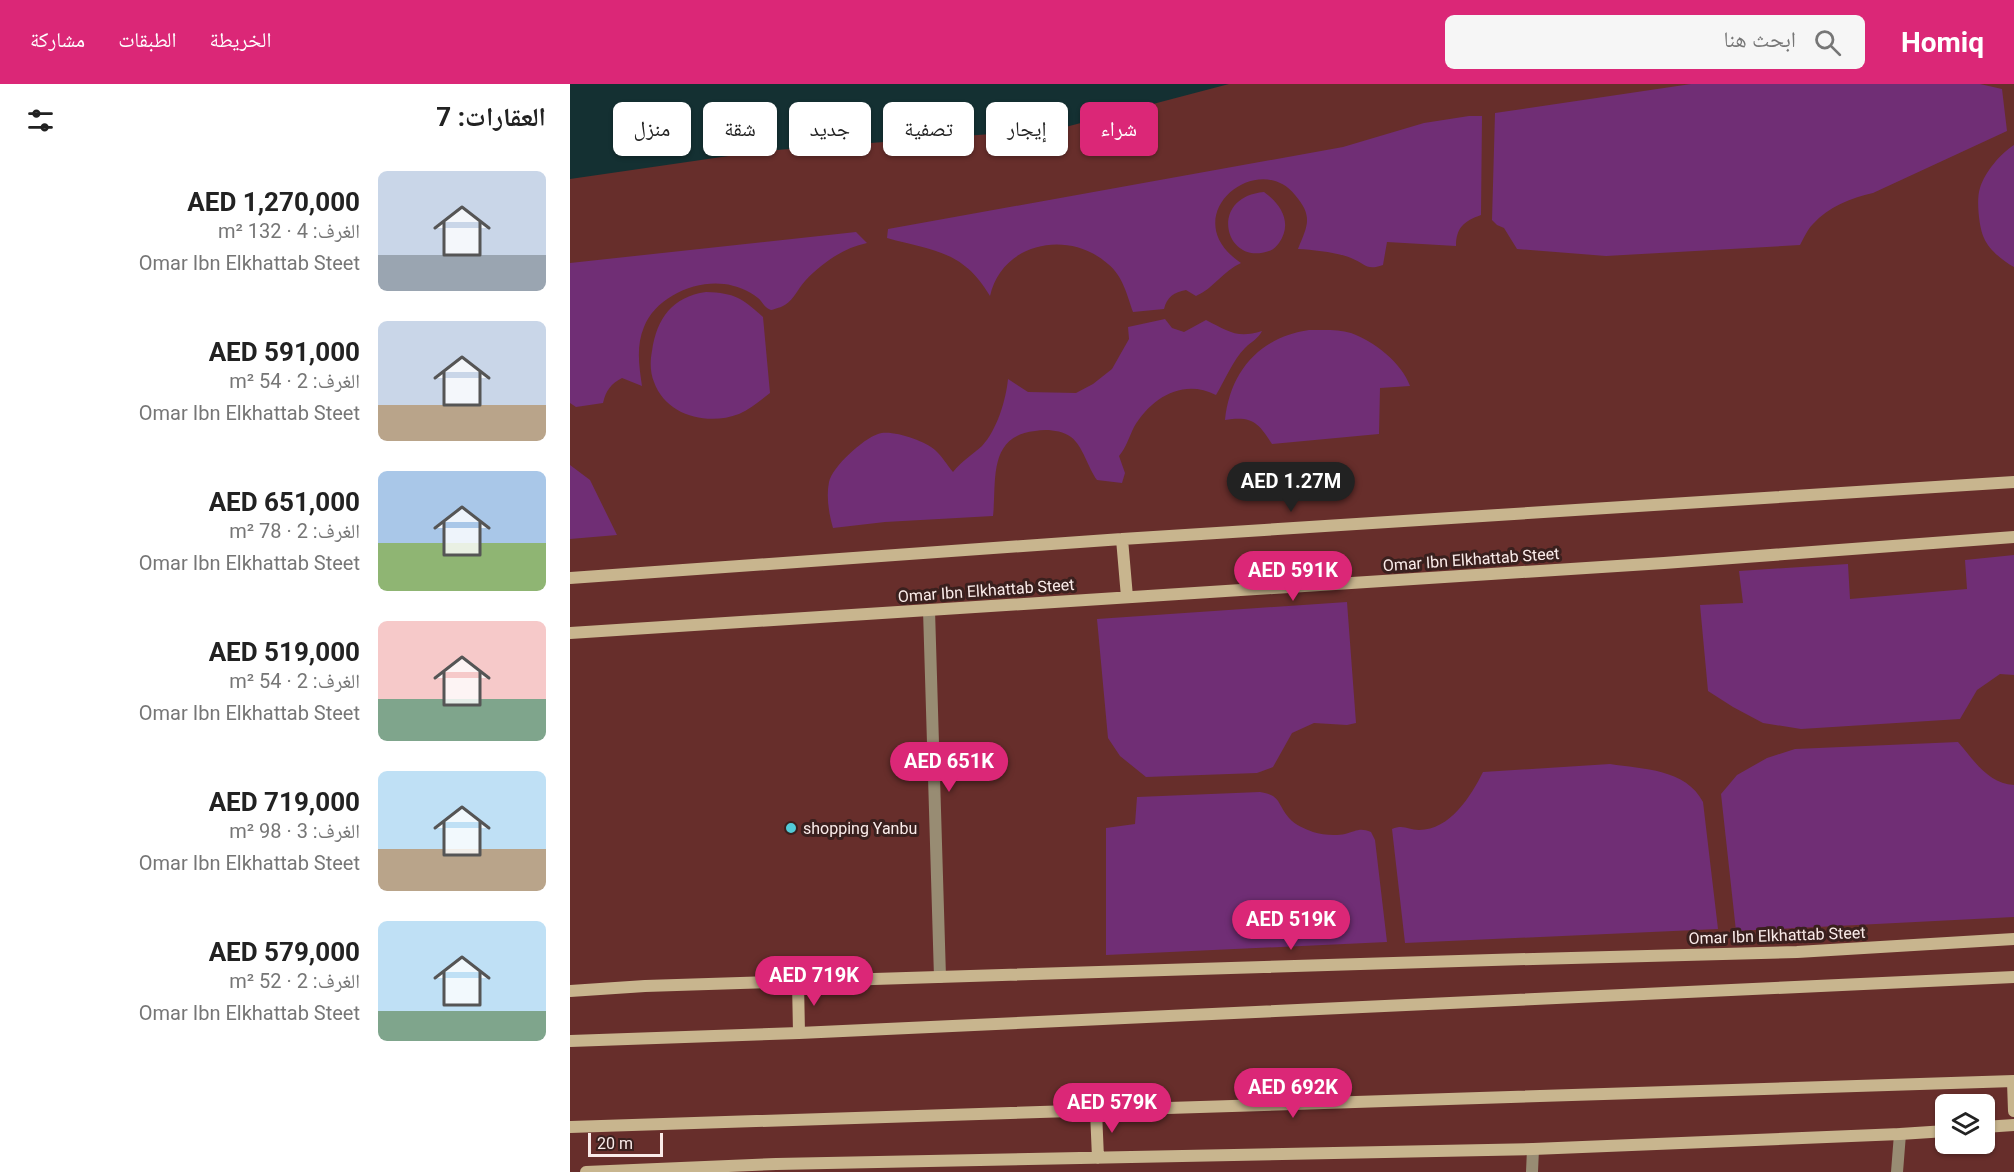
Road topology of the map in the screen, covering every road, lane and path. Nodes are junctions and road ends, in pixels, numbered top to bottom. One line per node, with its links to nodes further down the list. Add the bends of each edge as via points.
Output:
1 (2014, 482): 3 (main road)
2 (2014, 537): 5 (main road, Omar Ibn Elkhattab Steet)
3 (1122, 539): 4 (main road); 5 (main road)
4 (570, 578)
5 (1126, 597): 6 (main road, Omar Ibn Elkhattab Steet)
6 (929, 610): 7 (main road, Omar Ibn Elkhattab Steet); 9 (street)
7 (570, 633)
8 (2014, 939): 9 (main road, Omar Ibn Elkhattab Steet, via 1797,952)
9 (940, 977): 11 (main road, Omar Ibn Elkhattab Steet)
10 (2014, 977): 13 (main road)
11 (798, 982): 12 (main road, Omar Ibn Elkhattab Steet); 13 (main road)
12 (570, 991)
13 (799, 1033): 14 (main road)
14 (570, 1041)
15 (2013, 1082): 16 (main road); 17 (main road)
16 (1096, 1111): 20 (main road); 24 (main road)
17 (2014, 1111)
18 (2014, 1125): 19 (main road)
19 (1995, 1126)
20 (570, 1127)
21 (1935, 1132): 22 (main road)
22 (1900, 1134): 23 (main road); 28 (street)
23 (1533, 1149): 24 (main road); 27 (street)
24 (1098, 1158): 25 (main road)
25 (777, 1168): 26 (main road)
26 (586, 1172)
27 (1532, 1172)
28 (1897, 1172)

